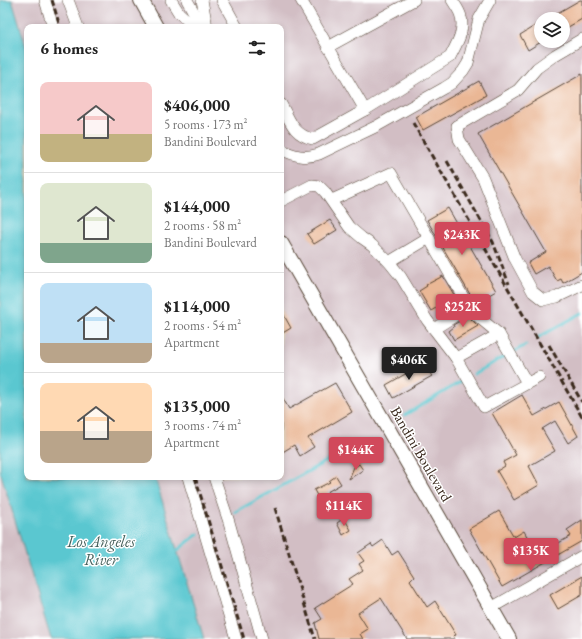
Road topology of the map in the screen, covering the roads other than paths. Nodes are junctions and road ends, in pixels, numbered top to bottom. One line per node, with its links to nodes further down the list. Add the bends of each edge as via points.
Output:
1 (45, 0): 14 (street)
2 (68, 0): 15 (street)
3 (141, 0): 16 (main road)
4 (171, 0): 17 (street, via 179,13)
5 (179, 0): 18 (street)
6 (187, 0): 19 (street)
7 (195, 0): 20 (street)
8 (202, 0): 21 (street)
9 (222, 0): 22 (street)
10 (302, 0): 24 (street)
11 (414, 0): 24 (street)
12 (452, 0): 26 (street, via 461,17 461,29 450,57)
13 (490, 0): 27 (street, via 479,19 468,63 458,77 444,88 375,127 319,154 298,156)
14 (52, 24)
15 (77, 24)
16 (154, 24)
17 (192, 24)
18 (197, 24)
19 (203, 24)
20 (204, 24)
21 (205, 24)
22 (235, 24)
23 (582, 39): 33 (street, via 537,68 518,90 457,126 460,139 484,178 515,259 532,292 543,300 557,297)
24 (328, 47): 26 (street)
25 (284, 109): 26 (street, via 296,131 304,137 313,139)
26 (365, 110)
27 (284, 150)
28 (284, 199): 29 (street, via 312,185 319,186)
29 (332, 200): 30 (street, via 391,173); 32 (street, via 349,227 372,244)
30 (429, 238): 32 (street); 34 (street)
31 (284, 249): 43 (main road, Bandini Boulevard)
32 (389, 262): 35 (street)
33 (582, 285)
34 (470, 307): 35 (street); 36 (street)
35 (434, 328): 37 (street)
36 (499, 334): 37 (street); 39 (street)
37 (456, 358): 39 (street, via 484,407)
38 (539, 377): 39 (street)
39 (526, 383)
40 (189, 480): 44 (street)
41 (215, 480): 45 (street)
42 (582, 556): 43 (street)
43 (491, 608): 46 (main road, Bandini Boulevard)
44 (236, 639)
45 (262, 639)
46 (509, 639)

